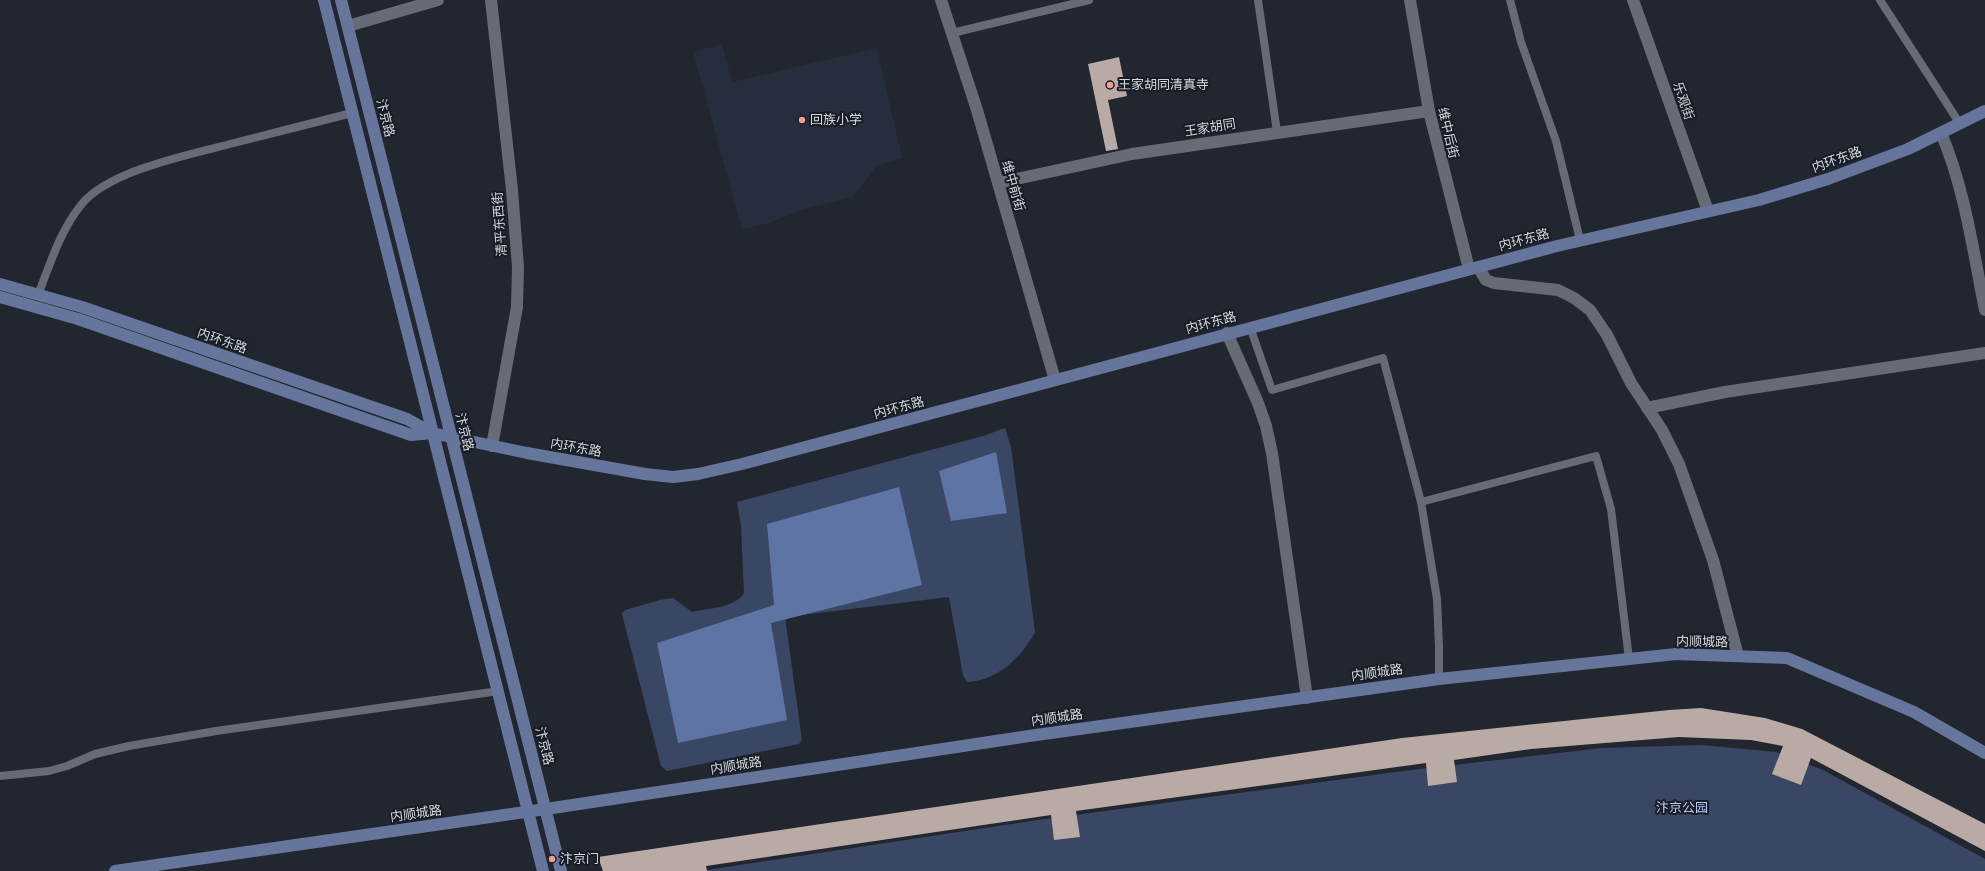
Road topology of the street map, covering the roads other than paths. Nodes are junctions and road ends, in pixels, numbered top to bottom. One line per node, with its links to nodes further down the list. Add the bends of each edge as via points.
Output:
1 (324, 0): 16 (street)
2 (341, 0): 12 (street, 汴京路)
3 (438, 0): 12 (street)
4 (491, 0): 35 (street, 清平东西街, via 518,267 517,306)
5 (941, 0): 13 (street, 维中前街)
6 (1089, 0): 13 (lane)
7 (1258, 0): 18 (lane)
8 (1410, 0): 14 (street, 维中后街)
9 (1510, 0): 22 (lane, via 1521,42 1556,141)
10 (1633, 0): 21 (street, 乐观街)
11 (1880, 0): 17 (lane)
12 (348, 26): 34 (street, 汴京路)
13 (952, 33): 20 (street, 维中前街)
14 (1429, 111): 18 (street, 王家胡同); 23 (street, 维中后街)
15 (1985, 111): 17 (street, 内环东路)
16 (352, 113): 25 (lane, via 163,161 124,175 82,204 67,226); 33 (street)
17 (1960, 124): 19 (street, 内环东路)
18 (1277, 132): 20 (street, 王家胡同, via 1132,154)
19 (1941, 133): 21 (street, 内环东路, via 1908,149 1828,179 1759,200); 27 (street, via 1960,185)
20 (998, 183): 31 (street, 维中前街)
21 (1708, 211): 22 (street, 内环东路)
22 (1580, 240): 23 (street, 内环东路)
23 (1473, 268): 28 (street, 内环东路); 32 (street, via 1486,280 1494,283 1558,290 1590,310 1607,335 1631,383)
24 (0, 284): 25 (street, 内环东路)
25 (38, 295): 33 (street, 内环东路, via 82,307 407,419)
26 (0, 297): 33 (street, 内环东路, via 78,319 411,435)
27 (1985, 310)
28 (1250, 327): 29 (street, 内环东路); 36 (lane, via 1272,390 1383,358)
29 (1228, 333): 31 (street, 内环东路); 41 (street, via 1266,426 1272,453)
30 (1985, 353): 32 (street, via 1725,392)
31 (1056, 380): 35 (street, 内环东路, via 698,474 645,474)
32 (1647, 408): 37 (street, via 1662,430 1679,464 1697,512)
33 (432, 433): 34 (street, 内环东路); 40 (street)
34 (451, 437): 35 (street, 内环东路); 44 (street, 汴京路)
35 (492, 446)
36 (1421, 502): 38 (lane, via 1596,456 1612,509); 39 (lane, via 1436,598 1440,646)
37 (1738, 656): 38 (street, 内顺城路, via 1676,654); 42 (street, 内顺城路, via 1787,658 1914,712)
38 (1629, 659): 39 (street, 内顺城路)
39 (1439, 679): 41 (street, 内顺城路)
40 (499, 691): 43 (lane, via 209,732 95,754 49,771); 45 (street)
41 (1307, 698): 44 (street, 内顺城路, via 1029,736)
42 (1985, 753)
43 (0, 776)
44 (546, 809): 45 (street, 内顺城路); 48 (street, 汴京路)
45 (528, 812): 46 (street, 内顺城路); 47 (street)
46 (116, 871)
47 (542, 871)
48 (561, 871)

